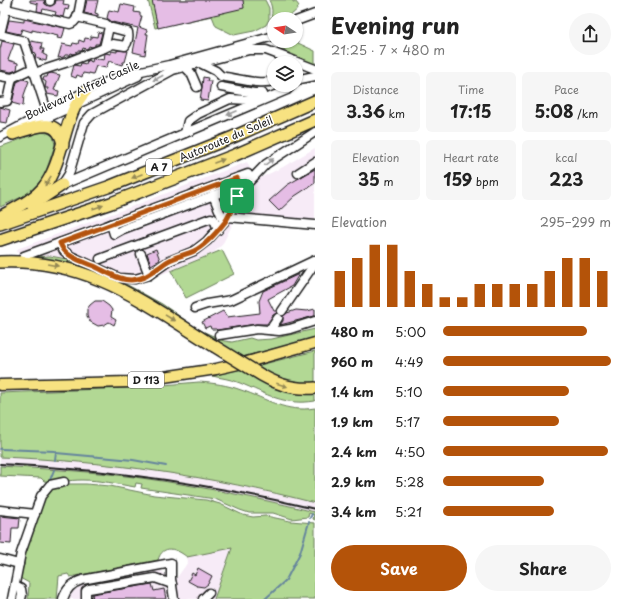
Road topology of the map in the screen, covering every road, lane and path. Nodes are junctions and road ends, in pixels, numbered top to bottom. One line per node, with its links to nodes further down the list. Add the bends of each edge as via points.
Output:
1 (8, 0): 3 (street)
2 (82, 0): 5 (street)
3 (3, 8): 5 (street, via 70,24 74,23); 8 (street)
4 (315, 14): 6 (street)
5 (77, 17): 7 (street)
6 (303, 18)
7 (109, 27): 10 (street); 10 (street, via 128,32 129,36 125,46 113,44)
8 (0, 35): 15 (street, via 24,41)
9 (267, 38): 13 (street, Boulevard Alfred Casile)
10 (104, 48): 15 (street, via 68,62)
11 (200, 63): 12 (street); 14 (street, via 249,50 266,50); 20 (street, via 225,77)
12 (185, 67): 21 (street, via 191,73); 40 (street, one-way to 40, via 173,70 92,114 84,123 69,174)
13 (151, 69): 22 (street, Boulevard Alfred Casile, via 123,75); 27 (street, Boulevard Alfred Casile)
14 (315, 69)
15 (33, 70): 18 (street); 29 (street)
16 (0, 76): 18 (street)
17 (315, 76): 19 (street)
18 (12, 78): 26 (street, via 7,101)
19 (303, 80)
20 (267, 82)
21 (197, 87)
22 (86, 91): 27 (highway); 29 (street, Boulevard Alfred Casile)
23 (267, 93): 24 (street); 28 (street, via 249,100 230,99); 28 (street, via 254,93 222,85)
24 (279, 93): 32 (street, one-way to 32)
25 (315, 101): 45 (highway, Autoroute du Soleil / A 7, one-way to 45, via 108,187)
26 (0, 102)
27 (76, 104): 33 (street, Boulevard Alfred Casile); 35 (highway)
28 (219, 104): 32 (street, via 188,121)
29 (47, 111): 34 (street, Boulevard Alfred Casile)
30 (315, 120): 49 (highway, Autoroute du Soleil / A 7, one-way to 30, via 111,203 235,155)
31 (315, 132): 41 (street, one-way to 31, via 266,164)
32 (185, 133): 40 (street)
33 (13, 134): 34 (street, Boulevard Alfred Casile); 35 (highway, via 50,126 58,131)
34 (0, 138)
35 (63, 145): 43 (highway, one-way to 43, via 54,170 43,188 34,197)
36 (315, 162): 37 (street)
37 (298, 173)
38 (248, 174): 39 (street)
39 (237, 178): 41 (street); 46 (street)
40 (62, 185): 43 (highway, via 31,206)
41 (242, 189): 42 (street, via 237,187); 44 (street)
42 (213, 195): 44 (street); 46 (street, via 114,234)
43 (0, 218)
44 (226, 220): 47 (street); 48 (street)
45 (0, 224)
46 (111, 224): 50 (street)
47 (314, 227)
48 (218, 230): 53 (street, via 214,219 211,218); 58 (street, via 194,250 169,261)
49 (0, 240)
50 (60, 243): 52 (street); 58 (street, via 64,251 71,256 119,278 135,279)
51 (141, 254): 58 (street)
52 (24, 256)
53 (100, 259)
54 (315, 260): 57 (street)
55 (0, 262): 66 (highway, one-way to 66, bridge, via 37,262 91,275 134,296 271,381 302,389)
56 (315, 263): 59 (street)
57 (299, 267): 59 (street); 60 (street, via 231,300)
58 (149, 275)
59 (307, 275): 62 (street)
60 (195, 308)
61 (315, 321): 62 (street, via 290,329)
62 (271, 330): 63 (street, via 256,329)
63 (219, 335)
64 (315, 342): 65 (main road, D 113, via 216,369 131,382)
65 (0, 385)
66 (315, 388)
67 (64, 482): 69 (street, via 47,488 41,496)
68 (0, 510): 69 (street)
69 (35, 514): 71 (street)
70 (0, 559): 71 (street)
71 (19, 564): 74 (street)
72 (106, 575): 73 (street, via 171,563); 75 (street); 78 (street, via 74,583 68,588)
73 (172, 584): 75 (street, via 156,578); 80 (street)
74 (15, 586): 76 (street); 77 (street, via 21,589)
75 (108, 586): 79 (street, via 86,591)
76 (12, 599)
77 (21, 599)
78 (63, 599)
79 (86, 599)
80 (174, 599)

